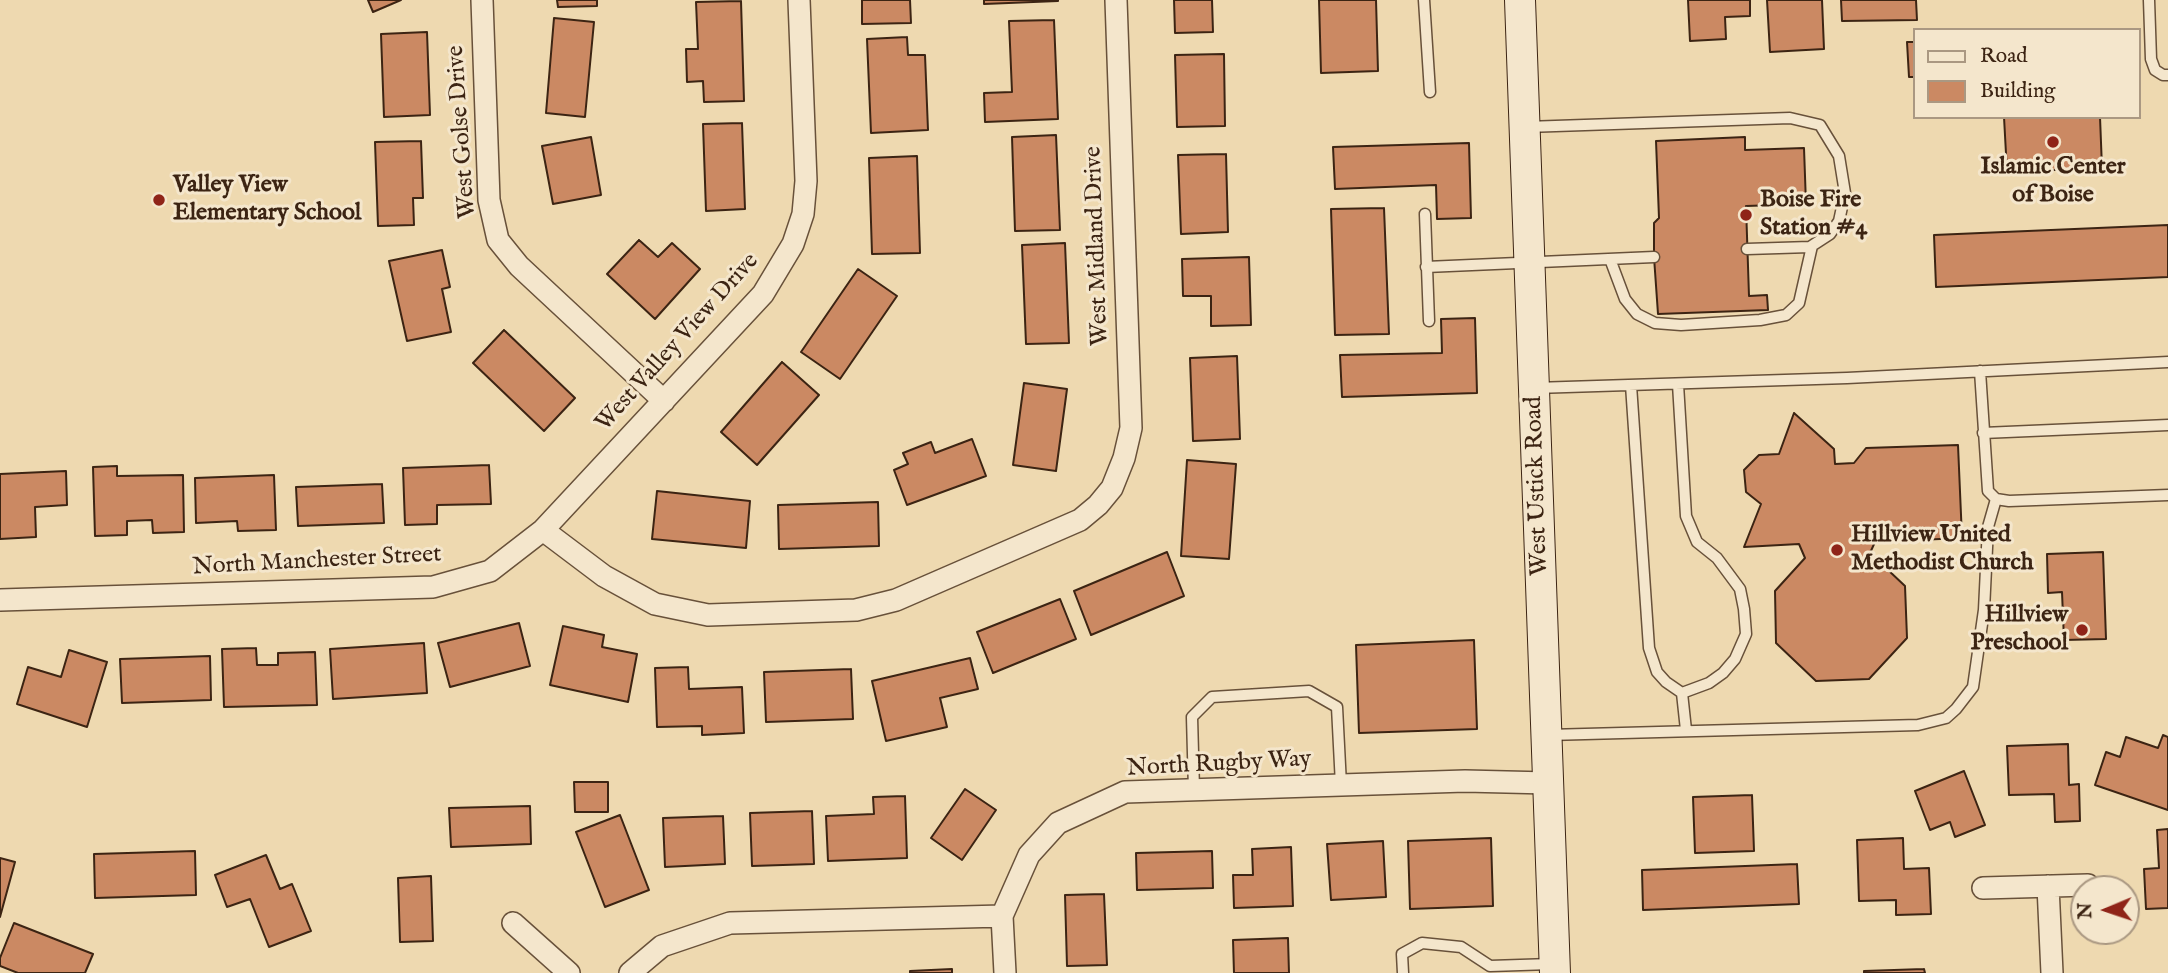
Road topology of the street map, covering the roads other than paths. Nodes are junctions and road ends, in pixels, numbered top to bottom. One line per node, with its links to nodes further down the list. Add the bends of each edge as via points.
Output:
1 (482, 0): 23 (street, West Golse Drive, via 489,200 498,240 519,266)
2 (799, 0): 23 (street, West Valley View Drive, via 806,181 803,214 793,244 763,294)
3 (1116, 0): 28 (street, West Midland Drive, via 1131,428 1112,488 1098,505 1080,520 896,600 856,610 708,615 655,604 604,576)
4 (1424, 0): 8 (lane)
5 (1520, 0): 9 (main road, West Ustick Road)
6 (2149, 0): 7 (lane, via 2151,59 2155,70)
7 (2168, 75)
8 (1430, 92)
9 (1526, 127): 11 (lane, via 1790,118 1820,125 1839,156 1845,193 1839,220 1830,234); 15 (main road, West Ustick Road)
10 (1424, 214): 16 (lane)
11 (1811, 246): 12 (lane); 14 (lane, via 1799,303 1786,315 1760,320 1655,323 1625,299)
12 (1747, 249)
13 (1654, 257): 14 (lane)
14 (1611, 259): 15 (lane)
15 (1529, 262): 16 (lane); 22 (main road, West Ustick Road)
16 (1426, 267): 17 (lane)
17 (1429, 321)
18 (2168, 362): 19 (lane)
19 (1980, 371): 20 (lane); 25 (lane)
20 (1678, 384): 21 (lane); 30 (lane, via 1686,516 1697,542 1717,558 1740,589 1745,634 1735,659 1723,673)
21 (1631, 385): 22 (lane); 30 (lane, via 1649,648 1657,671)
22 (1535, 388): 32 (main road, West Ustick Road)
23 (664, 401): 28 (street, West Valley View Drive)
24 (2168, 425): 25 (lane)
25 (1983, 433): 27 (lane, via 1988,491)
26 (2168, 495): 27 (lane)
27 (1996, 499): 31 (lane, via 1988,527 1984,610 1973,687 1946,718 1918,725)
28 (543, 530): 29 (street, North Manchester Street, via 490,571 433,587)
29 (0, 600)
30 (1682, 693): 31 (lane)
31 (1686, 730): 32 (lane)
32 (1546, 735): 33 (main road, West Ustick Road)
33 (1548, 783): 34 (street, North Rugby Way); 41 (main road, West Ustick Road)
34 (1342, 785): 35 (street, North Rugby Way); 35 (lane, via 1337,707 1309,691 1212,698 1192,717)
35 (1194, 790): 39 (street, North Rugby Way, via 1125,792 1058,823 1029,855)
36 (2070, 885): 37 (street)
37 (2048, 886): 38 (street); 47 (street)
38 (1983, 888)
39 (1002, 916): 44 (street, via 730,923 662,946); 45 (street)
40 (513, 923): 43 (street)
41 (1554, 968): 42 (lane)
42 (1486, 970): 46 (lane, via 1461,947 1422,943 1402,954)
43 (569, 973)
44 (630, 973)
45 (1005, 973)
46 (1403, 973)
47 (2052, 973)

